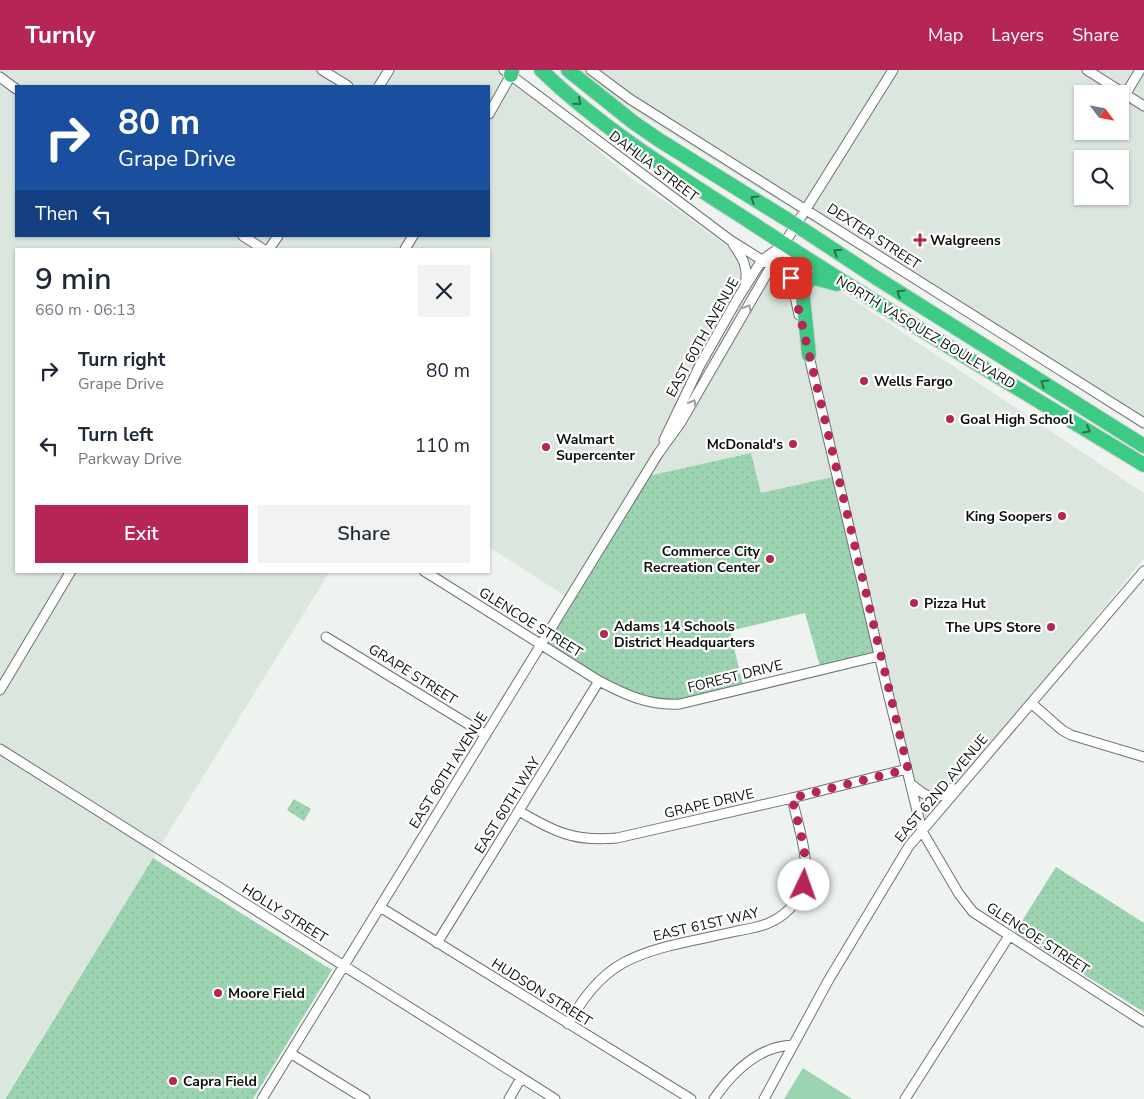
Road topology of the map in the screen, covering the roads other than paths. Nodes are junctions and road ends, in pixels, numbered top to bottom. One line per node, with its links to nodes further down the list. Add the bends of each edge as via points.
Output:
1 (322, 70): 11 (street)
2 (389, 70): 12 (street)
3 (541, 70): 25 (highway, NORTH VASQUEZ BOULEVARD, one-way to 25, via 627,141)
4 (591, 70): 19 (street, DEXTER STREET, via 630,99)
5 (893, 70): 19 (street, EAST 60TH AVENUE)
6 (1087, 70): 13 (street)
7 (1140, 70): 15 (street)
8 (571, 71): 20 (highway, NORTH VASQUEZ BOULEVARD, one-way to 8, via 660,140)
9 (509, 72): 18 (street); 24 (street, DAHLIA STREET)
10 (0, 78): 14 (street)
11 (346, 85)
12 (380, 85)
13 (1110, 85)
14 (15, 88)
15 (1129, 88)
16 (1129, 97): 17 (street)
17 (1144, 106)
18 (490, 112)
19 (806, 209): 20 (street, EAST 60TH AVENUE); 35 (street, DEXTER STREET)
20 (796, 225): 25 (street, EAST 60TH AVENUE); 36 (highway, NORTH VASQUEZ BOULEVARD, one-way to 20)
21 (245, 237): 26 (street)
22 (277, 237): 27 (street)
23 (412, 237): 28 (street)
24 (730, 240): 29 (street, DAHLIA STREET); 32 (street, via 746,265)
25 (784, 244): 29 (street, EAST 60TH AVENUE); 30 (street, EAST 60TH AVENUE); 31 (street, GLENCOE STREET); 33 (highway, NORTH VASQUEZ BOULEVARD)
26 (261, 248)
27 (270, 248)
28 (406, 248)
29 (762, 260): 30 (street, DAHLIA STREET); 32 (street, EAST 60TH AVENUE)
30 (772, 266): 31 (street, DAHLIA STREET); 37 (street, EAST 60TH AVENUE, one-way to 30, via 681,422)
31 (791, 278): 34 (street, GLENCOE STREET)
32 (745, 287): 37 (street, EAST 60TH AVENUE, via 700,365)
33 (865, 296): 34 (highway, via 818,278 807,282 803,289); 38 (highway, NORTH VASQUEZ BOULEVARD, one-way to 38)
34 (808, 355): 44 (street, GLENCOE STREET)
35 (1144, 423)
36 (1144, 444)
37 (658, 454): 43 (street, EAST 60TH AVENUE)
38 (1144, 465)
39 (1144, 571): 47 (street, EAST 62ND AVENUE)
40 (71, 573): 46 (street)
41 (427, 573): 43 (street, GLENCOE STREET)
42 (326, 637): 48 (street, GRAPE STREET)
43 (541, 645): 45 (street, GLENCOE STREET); 48 (street, EAST 60TH AVENUE)
44 (879, 656): 45 (street, FOREST DRIVE, via 680,704 636,699); 51 (street, GLENCOE STREET)
45 (599, 681): 55 (street, EAST 60TH WAY)
46 (0, 690)
47 (1030, 703): 50 (street, via 1071,735); 52 (street, EAST 62ND AVENUE)
48 (486, 735): 57 (street, EAST 60TH AVENUE)
49 (0, 749): 60 (street, HOLLY STREET)
50 (1144, 757)
51 (908, 769): 53 (street, GLENCOE STREET); 54 (street, GRAPE DRIVE)
52 (972, 772): 53 (street, via 936,798); 56 (street, EAST 62ND AVENUE)
53 (911, 784): 56 (street, GLENCOE STREET)
54 (792, 798): 55 (street, GRAPE DRIVE, via 624,837 602,839 574,837 554,831); 62 (street, EAST 61ST WAY, via 806,872 802,890 789,910 769,923 658,949 624,963 591,990)
55 (519, 811): 59 (street, EAST 60TH WAY)
56 (922, 831): 58 (street, GLENCOE STREET, via 964,903); 63 (street, EAST 62ND AVENUE, via 909,846)
57 (380, 907): 59 (street, HUDSON STREET); 60 (street, EAST 60TH AVENUE)
58 (1009, 936): 61 (street, GLENCOE STREET); 73 (street)
59 (438, 943): 62 (street, HUDSON STREET)
60 (343, 965): 64 (street, EAST 60TH AVENUE); 65 (street, HOLLY STREET)
61 (1144, 1022)
62 (568, 1024): 70 (street, HUDSON STREET)
63 (793, 1045): 71 (street, via 776,1047 756,1057 732,1077); 72 (street, EAST 62ND AVENUE)
64 (290, 1053): 66 (street, EAST 60TH AVENUE); 67 (street)
65 (522, 1078): 68 (street); 69 (street, HOLLY STREET)
66 (262, 1099)
67 (365, 1099)
68 (509, 1099)
69 (556, 1099)
70 (691, 1099)
71 (714, 1099)
72 (764, 1099)
73 (905, 1099)

